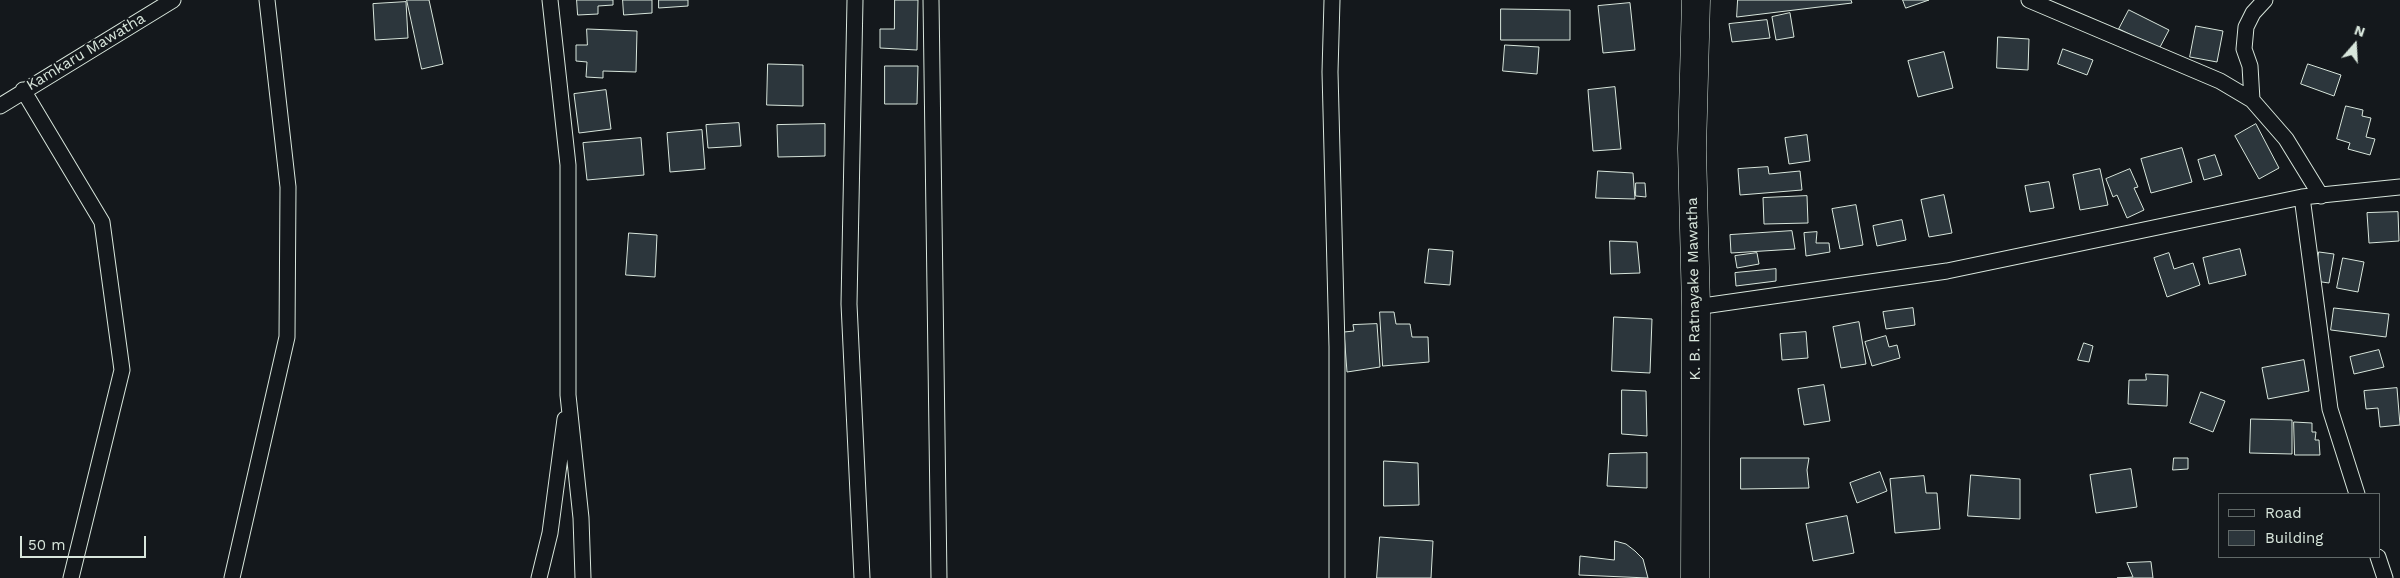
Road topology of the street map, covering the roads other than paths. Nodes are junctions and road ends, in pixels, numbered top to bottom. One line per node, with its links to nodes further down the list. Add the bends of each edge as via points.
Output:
1 (173, 0): 10 (street, Kamkaru Mawatha)
2 (267, 0): 21 (street, via 288,187 287,337)
3 (550, 0): 17 (street, via 568,165)
4 (855, 0): 24 (street, via 849,304)
5 (931, 0): 25 (street)
6 (1332, 0): 26 (street, via 1330,72)
7 (1696, 0): 16 (highway, K. B. Ratnayake Mawatha, via 1692,149)
8 (2029, 0): 11 (street, via 2220,81)
9 (2265, 0): 11 (street, via 2246,27 2244,49 2250,66)
10 (24, 90): 12 (street, Kamkaru Mawatha); 20 (street, via 102,222 122,370)
11 (2252, 100): 14 (street, via 2286,139)
12 (0, 106)
13 (2400, 188): 14 (street)
14 (2321, 196): 15 (street)
15 (2302, 197): 16 (street, via 1947,271); 18 (street, via 2330,410)
16 (1696, 307): 27 (highway, K. B. Ratnayake Mawatha)
17 (568, 395): 22 (street, via 550,533); 23 (street, via 582,518)
18 (2357, 493)
19 (2378, 558): 28 (street)
20 (71, 578)
21 (232, 578)
22 (539, 578)
23 (583, 578)
24 (862, 578)
25 (939, 578)
26 (1337, 578)
27 (1695, 578)
28 (2385, 578)

